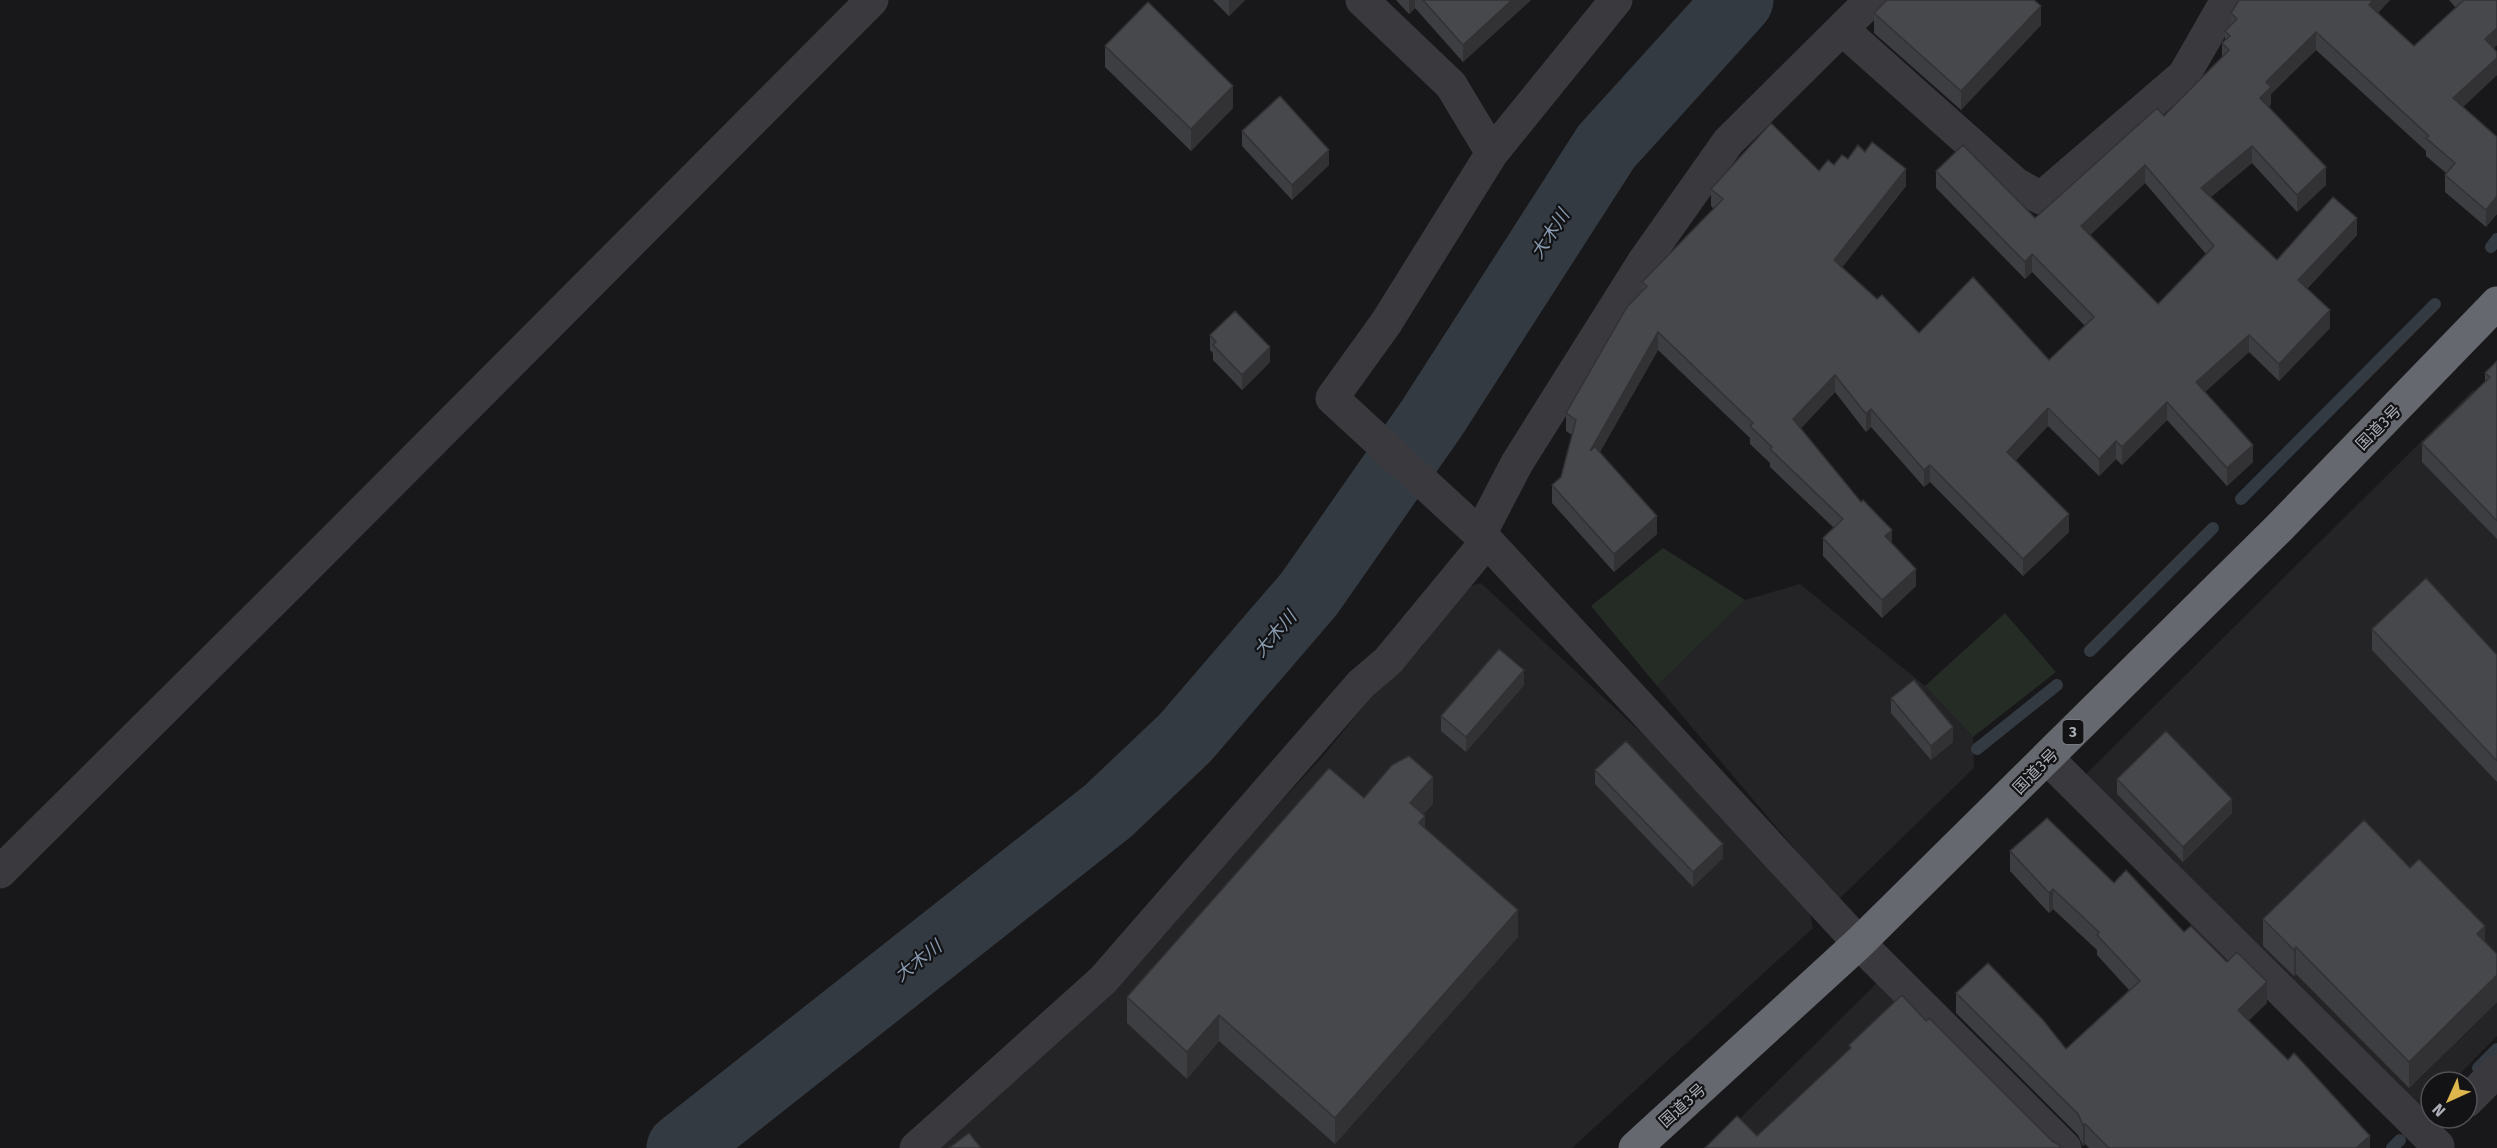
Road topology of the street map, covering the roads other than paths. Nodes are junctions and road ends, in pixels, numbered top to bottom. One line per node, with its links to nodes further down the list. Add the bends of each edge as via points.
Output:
1 (872, 0): 11 (street)
2 (1362, 0): 7 (street, via 1451,85)
3 (1616, 0): 7 (street)
4 (1871, 0): 6 (street)
5 (2227, 0): 6 (street, via 2184,75 2041,198 2016,184)
6 (1842, 29): 9 (street, via 1722,152 1644,261 1517,463)
7 (1492, 153): 9 (street, via 1386,323 1332,399)
8 (2497, 303): 10 (highway, 国道3号 / 3, via 2279,528)
9 (1484, 537): 12 (street); 16 (street, via 1388,661 1361,684 1103,980)
10 (2047, 758): 12 (highway, 国道3号 / 3); 15 (street)
11 (0, 872)
12 (1859, 943): 17 (highway, 国道3号 / 3); 18 (street)
13 (2497, 1071): 14 (street)
14 (2479, 1089)
15 (2438, 1135)
16 (916, 1148)
17 (1635, 1148)
18 (2065, 1148)

